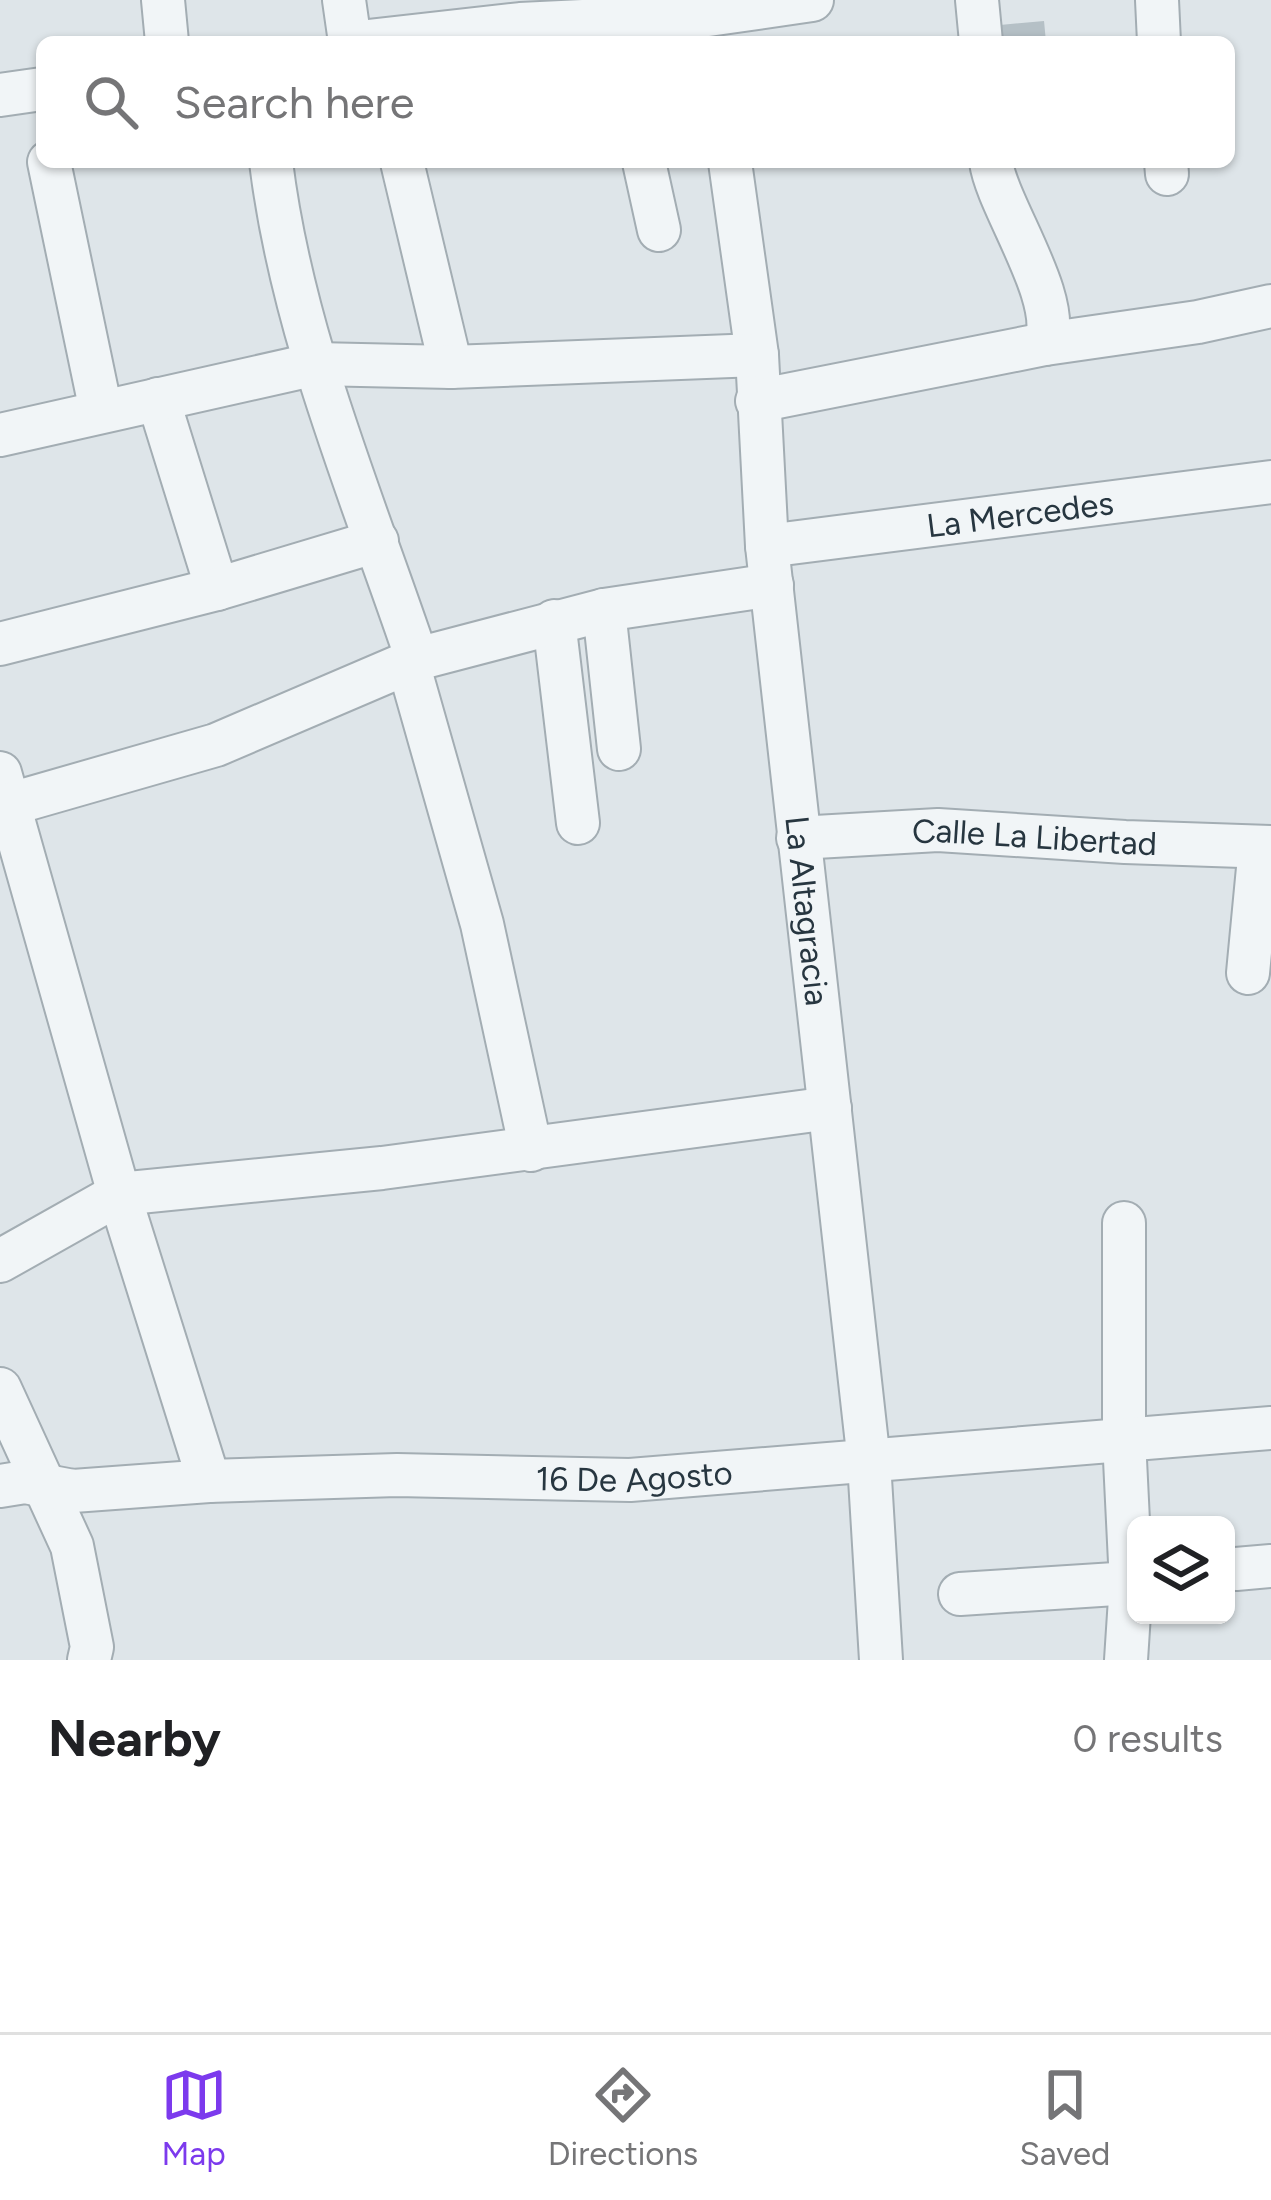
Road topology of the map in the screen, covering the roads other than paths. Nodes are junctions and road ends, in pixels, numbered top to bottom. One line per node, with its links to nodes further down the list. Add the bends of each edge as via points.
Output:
1 (163, 0): 8 (street)
2 (344, 0): 9 (street)
3 (812, 0): 7 (street)
4 (977, 0): 11 (street)
5 (1157, 0): 12 (street)
6 (518, 12): 7 (street); 10 (street)
7 (709, 19)
8 (166, 36)
9 (349, 36)
10 (391, 36)
11 (980, 36)
12 (1160, 36)
13 (50, 168): 27 (street)
14 (272, 168): 23 (street)
15 (403, 168): 24 (street)
16 (645, 168): 19 (street)
17 (731, 168): 22 (street, La Altagracia)
18 (994, 168): 21 (street, via 1032,259)
19 (659, 230)
20 (1271, 306): 21 (street)
21 (1045, 344): 26 (street)
22 (757, 355): 24 (street); 26 (street, La Altagracia)
23 (316, 364): 24 (street); 25 (street); 30 (street)
24 (451, 367)
25 (158, 399): 27 (street); 32 (street)
26 (758, 400): 31 (street, La Altagracia)
27 (101, 411): 28 (street)
28 (0, 435)
29 (1271, 482): 31 (street, La Mercedes)
30 (377, 541): 32 (street); 36 (street)
31 (769, 566): 33 (street, La Mercedes); 40 (street, La Altagracia)
32 (217, 589): 35 (street)
33 (604, 610): 34 (street, La Mercedes); 37 (street)
34 (554, 621): 36 (street, La Mercedes); 39 (street)
35 (0, 644)
36 (412, 661): 38 (street, La Mercedes, via 216,745); 44 (street)
37 (619, 749)
38 (4, 795): 45 (street)
39 (578, 823)
40 (799, 838): 41 (street, Calle La Libertad, via 938,830); 43 (street, La Altagracia)
41 (1266, 847): 42 (street)
42 (1248, 973)
43 (830, 1108): 44 (street); 51 (street, La Altagracia)
44 (531, 1150): 45 (street)
45 (118, 1194): 47 (street); 52 (street)
46 (1124, 1223): 50 (street)
47 (0, 1261)
48 (0, 1389): 54 (street)
49 (1271, 1428): 50 (street, 16 De Agosto)
50 (1124, 1439): 51 (street, 16 De Agosto); 55 (street)
51 (869, 1462): 52 (street, 16 De Agosto, via 630,1480); 60 (street, La Altagracia)
52 (209, 1480): 54 (street, 16 De Agosto)
53 (0, 1486): 54 (street, 16 De Agosto)
54 (47, 1486): 59 (street, via 72,1546)
55 (1128, 1516)
56 (1127, 1582): 57 (street)
57 (960, 1594)
58 (1128, 1624): 61 (street)
59 (89, 1660)
60 (880, 1660)
61 (1126, 1660)

